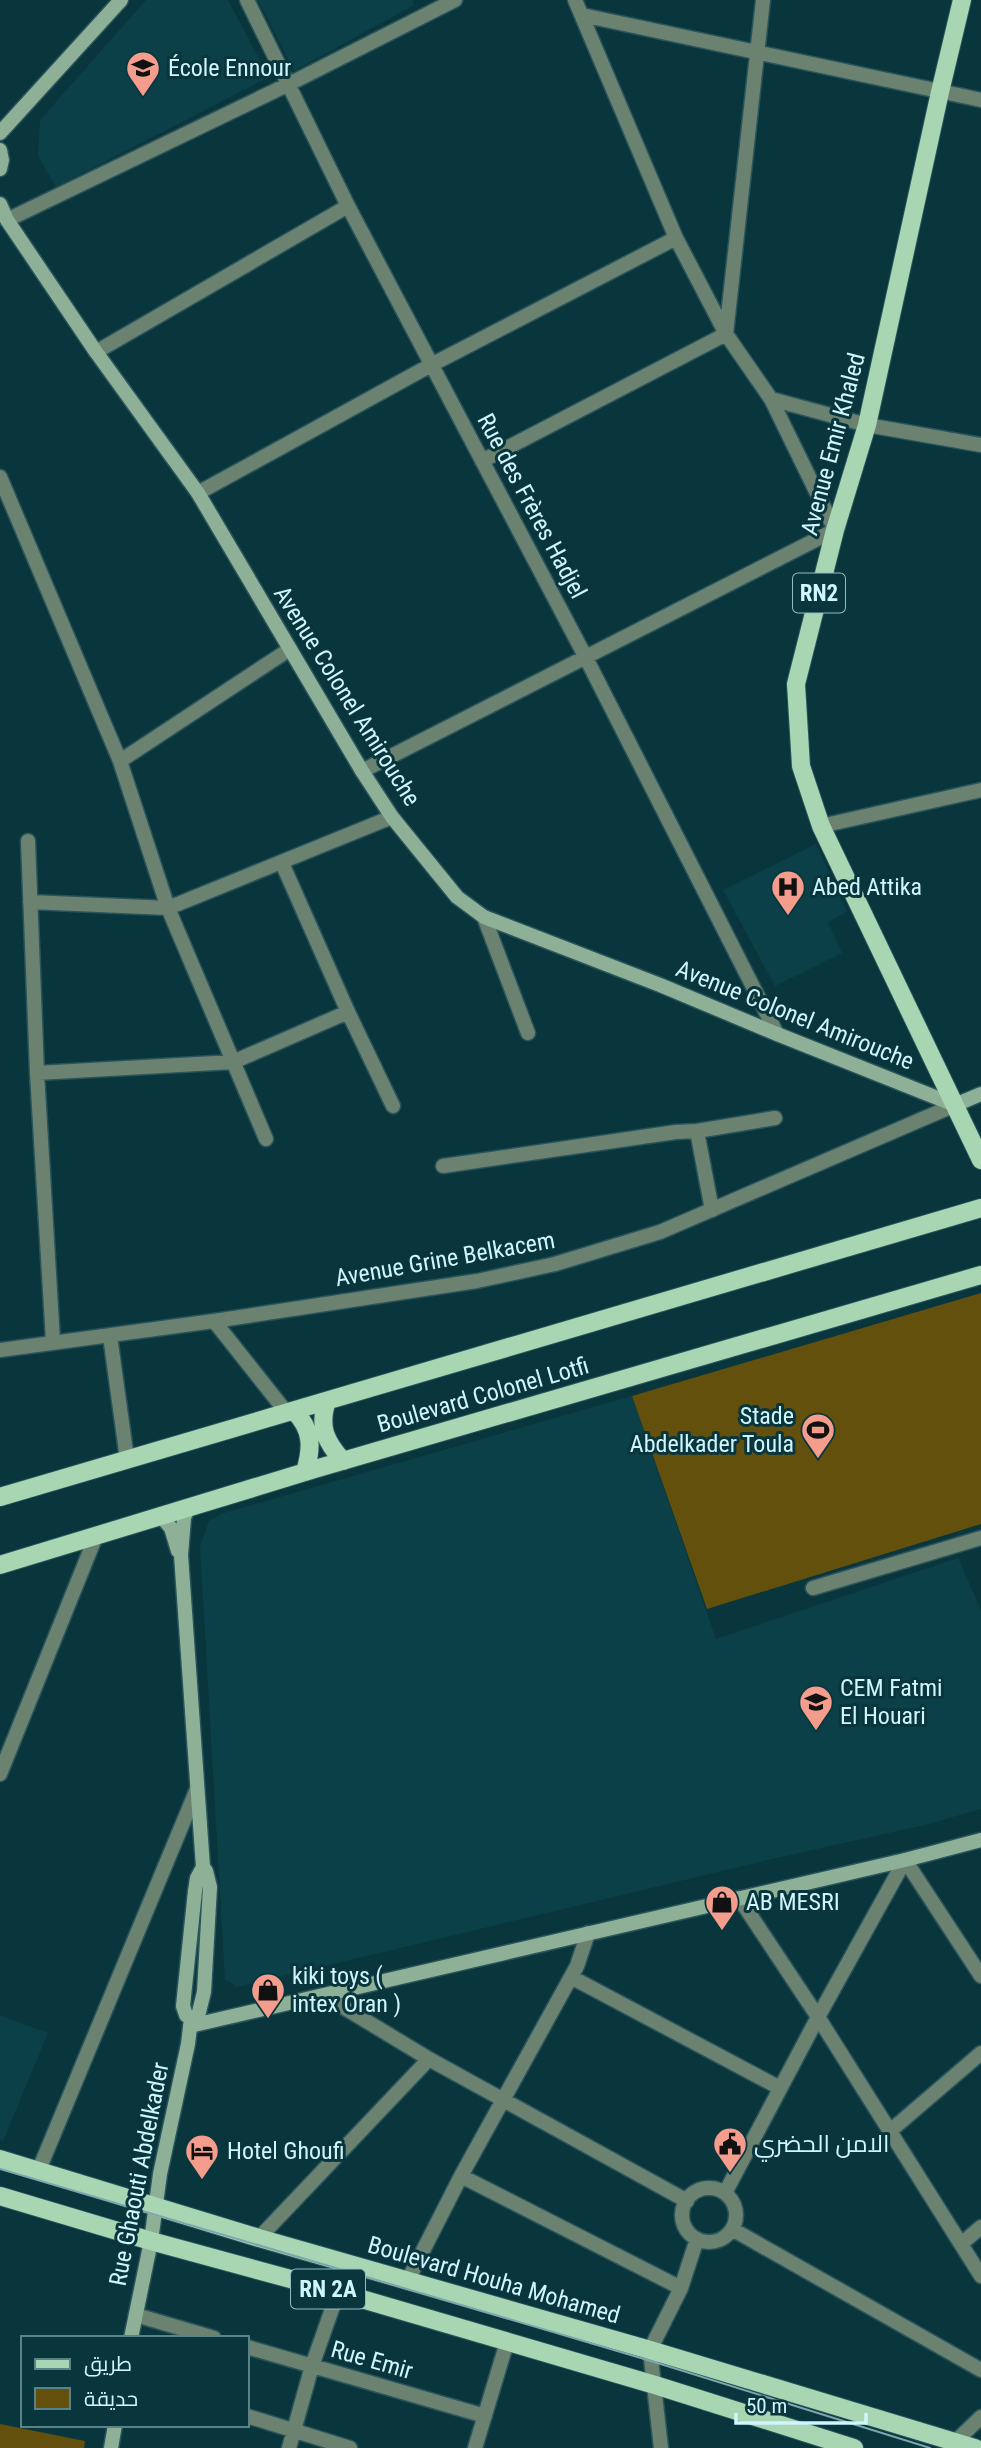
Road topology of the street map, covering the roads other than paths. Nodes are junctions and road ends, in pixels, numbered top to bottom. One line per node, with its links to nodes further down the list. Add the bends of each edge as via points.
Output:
1 (121, 0): 12 (main road)
2 (247, 0): 9 (street, Rue des Frères Hadjel)
3 (455, 0): 9 (street)
4 (575, 0): 7 (street)
5 (763, 0): 8 (street)
6 (962, 0): 10 (main road, Avenue Emir Khaled / RN2)
7 (582, 15): 8 (street); 18 (street)
8 (758, 54): 10 (street); 19 (street)
9 (289, 84): 16 (street, Rue des Frères Hadjel); 17 (street)
10 (940, 92): 11 (street); 23 (main road, Avenue Emir Khaled / RN2)
11 (981, 100)
12 (0, 133)
13 (0, 150): 14 (main road)
14 (0, 169)
15 (0, 204): 17 (main road, Avenue Colonel Amirouche)
16 (348, 206): 20 (street); 21 (street, Rue des Frères Hadjel)
17 (7, 220): 20 (main road, Avenue Colonel Amirouche)
18 (676, 238): 19 (street); 21 (street)
19 (726, 334): 22 (street); 25 (street)
20 (96, 352): 27 (main road, Avenue Colonel Amirouche)
21 (431, 365): 25 (street, Rue des Frères Hadjel); 27 (street)
22 (771, 400): 23 (street); 28 (street)
23 (867, 425): 24 (street); 28 (main road, Avenue Emir Khaled / RN2)
24 (981, 444)
25 (482, 461): 30 (street, Rue des Frères Hadjel)
26 (0, 477): 31 (street)
27 (198, 493): 29 (main road, Avenue Colonel Amirouche)
28 (835, 530): 30 (street); 35 (main road, Avenue Emir Khaled / RN2, via 796,684 801,766)
29 (290, 649): 31 (street); 32 (main road, Avenue Colonel Amirouche)
30 (585, 656): 32 (street); 43 (street, Rue des Frères Hadjel)
31 (120, 761): 39 (street)
32 (362, 771): 34 (main road, Avenue Colonel Amirouche)
33 (981, 790): 35 (street)
34 (392, 817): 37 (street); 40 (main road, Avenue Colonel Amirouche, via 457,897)
35 (821, 826): 47 (main road, Avenue Emir Khaled / RN2)
36 (28, 841): 38 (street)
37 (282, 863): 39 (street); 41 (street)
38 (30, 902): 39 (street); 45 (street)
39 (168, 908): 44 (street)
40 (484, 917): 42 (street); 43 (main road, Avenue Colonel Amirouche)
41 (348, 1012): 44 (street); 48 (street)
42 (527, 1032)
43 (777, 1034): 47 (main road, Avenue Colonel Amirouche)
44 (233, 1062): 45 (street); 51 (street)
45 (37, 1073): 59 (street)
46 (981, 1094): 47 (main road)
47 (955, 1105): 52 (main road, Avenue Emir Khaled / RN2); 55 (street, Avenue Grine Belkacem)
48 (393, 1106)
49 (775, 1118): 50 (street)
50 (697, 1131): 53 (street); 55 (street)
51 (266, 1139)
52 (981, 1160)
53 (443, 1166)
54 (981, 1208): 61 (main road, Boulevard Colonel Lotfi)
55 (712, 1210): 57 (street, Avenue Grine Belkacem, via 555,1265)
56 (981, 1275): 64 (main road, Boulevard Colonel Lotfi)
57 (214, 1321): 58 (street, Avenue Grine Belkacem); 62 (street)
58 (110, 1336): 59 (street, Avenue Grine Belkacem); 63 (street)
59 (53, 1341): 60 (street, Avenue Grine Belkacem)
60 (0, 1350)
61 (327, 1401): 62 (main road, Boulevard Colonel Lotfi); 64 (main road, via 323,1429)
62 (291, 1412): 63 (main road, Boulevard Colonel Lotfi); 65 (main road, via 307,1428 311,1440)
63 (127, 1459): 66 (main road, Boulevard Colonel Lotfi)
64 (343, 1461): 65 (main road, Boulevard Colonel Lotfi)
65 (304, 1472): 67 (main road, Boulevard Colonel Lotfi)
66 (0, 1497)
67 (188, 1508): 68 (main road, Boulevard Colonel Lotfi); 71 (main road, Rue Ghaouti Abdelkader)
68 (161, 1516): 69 (main road, Boulevard Colonel Lotfi); 71 (main road, Rue Ghaouti Abdelkader)
69 (96, 1536): 72 (main road, Boulevard Colonel Lotfi); 74 (street)
70 (980, 1542): 73 (street)
71 (181, 1555): 75 (main road, Rue Ghaouti Abdelkader)
72 (0, 1565)
73 (813, 1588)
74 (0, 1773)
75 (197, 1789): 84 (main road, Rue Ghaouti Abdelkader, via 203,1867 210,1887 204,1992 198,2016); 91 (street)
76 (981, 1840): 77 (main road)
77 (905, 1860): 78 (main road); 80 (street); 83 (street)
78 (739, 1898): 79 (main road); 83 (street)
79 (588, 1933): 81 (street); 82 (main road)
80 (981, 1976)
81 (571, 1977): 87 (street); 88 (street)
82 (325, 1996): 84 (main road); 86 (street)
83 (818, 2017): 87 (street); 89 (street)
84 (191, 2023): 96 (main road, Rue Ghaouti Abdelkader)
85 (981, 2053): 89 (street)
86 (429, 2059): 88 (street); 99 (street)
87 (780, 2088): 93 (street)
88 (502, 2099): 92 (street); 95 (street)
89 (889, 2132): 102 (street)
90 (0, 2160): 91 (main road, Boulevard Houha Mohamed / RN 2A)
91 (38, 2172): 96 (main road, Boulevard Houha Mohamed / RN 2A)
92 (461, 2176): 104 (street); 105 (street)
93 (725, 2193): 95 (street, via 701,2190); 98 (street, via 734,2205)
94 (0, 2196): 101 (main road, RN 2A)
95 (687, 2201): 100 (street, via 682,2219)
96 (155, 2207): 99 (main road, Boulevard Houha Mohamed / RN 2A); 101 (main road, Rue Ghaouti Abdelkader)
97 (981, 2227): 102 (street)
98 (732, 2229): 100 (street, via 719,2241); 114 (street)
99 (259, 2238): 104 (main road, Boulevard Houha Mohamed / RN 2A)
100 (697, 2239): 105 (street)
101 (151, 2241): 106 (main road, RN 2A); 107 (main road, Rue Ghaouti Abdelkader)
102 (961, 2244): 103 (street)
103 (981, 2276)
104 (407, 2282): 112 (main road, Boulevard Houha Mohamed / RN 2A)
105 (681, 2288): 112 (street)
106 (338, 2292): 110 (main road, RN 2A); 113 (street)
107 (136, 2315): 108 (main road, Rue Ghaouti Abdelkader); 109 (street)
108 (131, 2336)
109 (207, 2336)
110 (507, 2342): 115 (main road, RN 2A); 117 (street)
111 (248, 2347): 113 (street, Rue Emir)
112 (650, 2350): 115 (street); 121 (main road, Boulevard Houha Mohamed / RN 2A)
113 (312, 2366): 117 (street, Rue Emir); 120 (street)
114 (981, 2370)
115 (655, 2385): 122 (main road, RN 2A); 127 (street)
116 (248, 2416): 120 (street)
117 (485, 2416): 126 (street)
118 (981, 2417): 121 (street)
119 (115, 2427): 123 (main road)
120 (295, 2430): 124 (street); 125 (street)
121 (955, 2442): 129 (main road, Boulevard Houha Mohamed / RN 2A)
122 (827, 2444): 128 (main road, RN 2A)
123 (111, 2448)
124 (289, 2448)
125 (350, 2448)
126 (475, 2448)
127 (661, 2448)
128 (854, 2448)
129 (975, 2448)

